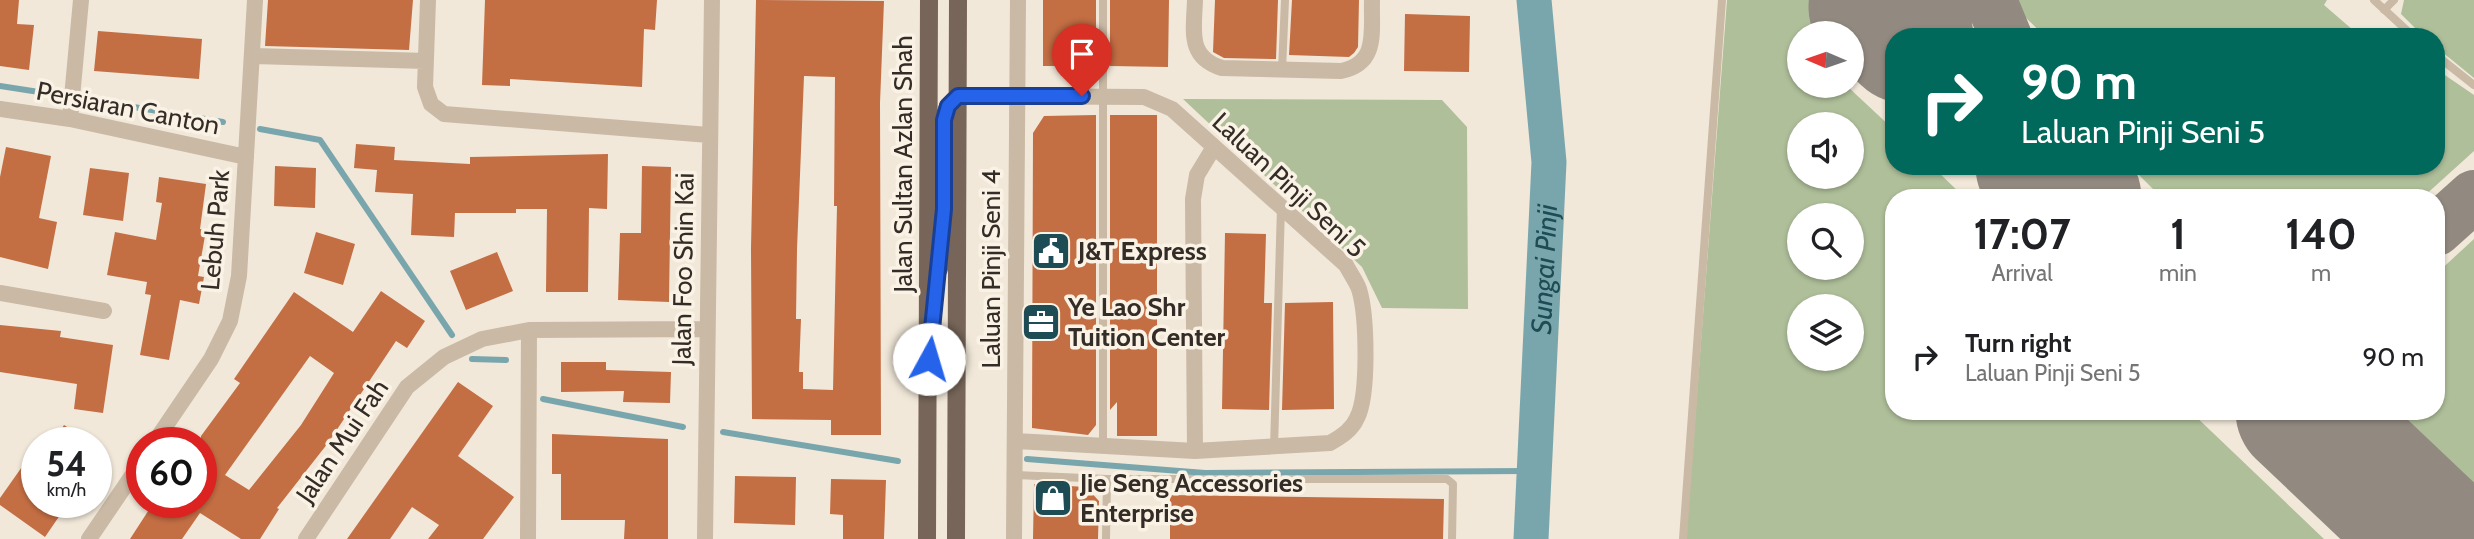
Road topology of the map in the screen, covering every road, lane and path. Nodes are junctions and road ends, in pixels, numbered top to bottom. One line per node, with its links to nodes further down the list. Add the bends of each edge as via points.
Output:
1 (81, 0): 26 (street)
2 (255, 0): 17 (street, Lebuh Park)
3 (428, 0): 18 (street)
4 (712, 0): 27 (street, Jalan Foo Shin Kai)
5 (929, 0): 35 (main road, Jalan Sultan Azlan Shah)
6 (958, 0): 22 (main road, Jalan Sultan Azlan Shah)
7 (1017, 0): 23 (street, Laluan Pinji Seni 4)
8 (1103, 0): 24 (lane)
9 (1195, 0): 20 (street, via 1197,52 1208,63 1222,68)
10 (1285, 0): 20 (lane)
11 (1371, 0): 20 (street, via 1371,43 1367,57 1355,68 1340,72)
12 (1722, 0): 53 (lane)
13 (2374, 0): 15 (lane)
14 (2394, 0): 15 (lane)
15 (2384, 10): 16 (lane)
16 (2404, 28)
17 (252, 56): 18 (street); 29 (street, Lebuh Park)
18 (426, 61): 27 (street, via 425,87 431,104 444,114)
19 (2445, 62): 21 (lane)
20 (1282, 70)
21 (2474, 85)
22 (958, 96): 23 (street, Laluan Pinji Seni 5); 35 (main road, via 948,106 944,120 944,209); 49 (main road, Jalan Sultan Azlan Shah)
23 (1017, 96): 24 (street, Laluan Pinji Seni 5); 37 (street, Laluan Pinji Seni 4)
24 (1104, 97): 28 (street, Laluan Pinji Seni 5, via 1144,97 1172,108); 38 (lane)
25 (0, 109): 26 (street, Persiaran Canton)
26 (70, 119): 29 (street, Persiaran Canton)
27 (709, 135): 33 (street, Jalan Foo Shin Kai)
28 (1214, 147): 30 (street, Laluan Pinji Seni 5); 40 (street, via 1197,175 1193,199)
29 (246, 157): 36 (street, Lebuh Park, via 239,276 230,321 211,359)
30 (1281, 207): 39 (lane); 39 (street, Laluan Pinji Seni 5, via 1346,265 1359,288 1363,397 1357,418 1346,433 1330,443)
31 (0, 293): 32 (street)
32 (104, 311)
33 (706, 329): 34 (street, Jalan Mui Fah); 47 (street, Jalan Foo Shin Kai)
34 (529, 330): 44 (street); 46 (street, Jalan Mui Fah, via 482,339 454,352 407,387)
35 (929, 359): 48 (main road, Jalan Sultan Azlan Shah)
36 (165, 427)
37 (1015, 441): 38 (street, Laluan Pinji Seni 5); 41 (street, Laluan Pinji Seni 4)
38 (1103, 447): 40 (street, Laluan Pinji Seni 5)
39 (1274, 448): 40 (street, Laluan Pinji Seni 5)
40 (1195, 451)
41 (1015, 475): 42 (lane); 50 (street, Laluan Pinji Seni 4)
42 (1107, 478): 51 (lane); 52 (lane, via 1447,479 1453,484)
43 (126, 485): 45 (street)
44 (527, 538)
45 (89, 539)
46 (306, 539)
47 (705, 539)
48 (927, 539)
49 (956, 539)
50 (1014, 539)
51 (1106, 539)
52 (1452, 539)
53 (1682, 539)

